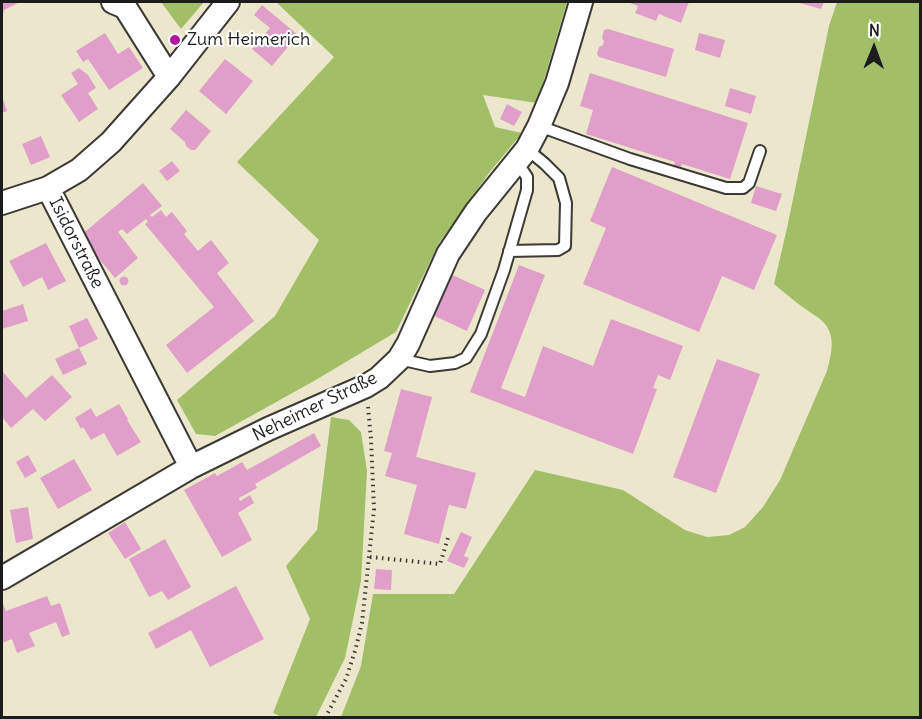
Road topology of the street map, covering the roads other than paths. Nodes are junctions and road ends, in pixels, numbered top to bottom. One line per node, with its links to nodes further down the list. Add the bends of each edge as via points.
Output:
1 (113, 2): 4 (street, via 125,6)
2 (228, 2): 4 (street, Isidorstraße)
3 (581, 2): 5 (street, Neheimer Straße)
4 (169, 77): 8 (street, Isidorstraße, via 111,142 79,170)
5 (539, 126): 6 (lane, via 726,189 743,188 749,183); 7 (street, Neheimer Straße)
6 (760, 151)
7 (522, 155): 10 (lane, via 527,190); 10 (lane, via 545,164 559,178 566,203 565,246 558,250); 11 (street, Neheimer Straße, via 448,254)
8 (48, 188): 9 (street); 12 (street, Isidorstraße)
9 (2, 203)
10 (509, 251): 11 (lane, via 481,334 466,358 430,366)
11 (399, 358): 12 (street, Neheimer Straße, via 366,386)
12 (191, 467): 13 (street, Neheimer Straße)
13 (2, 578)

